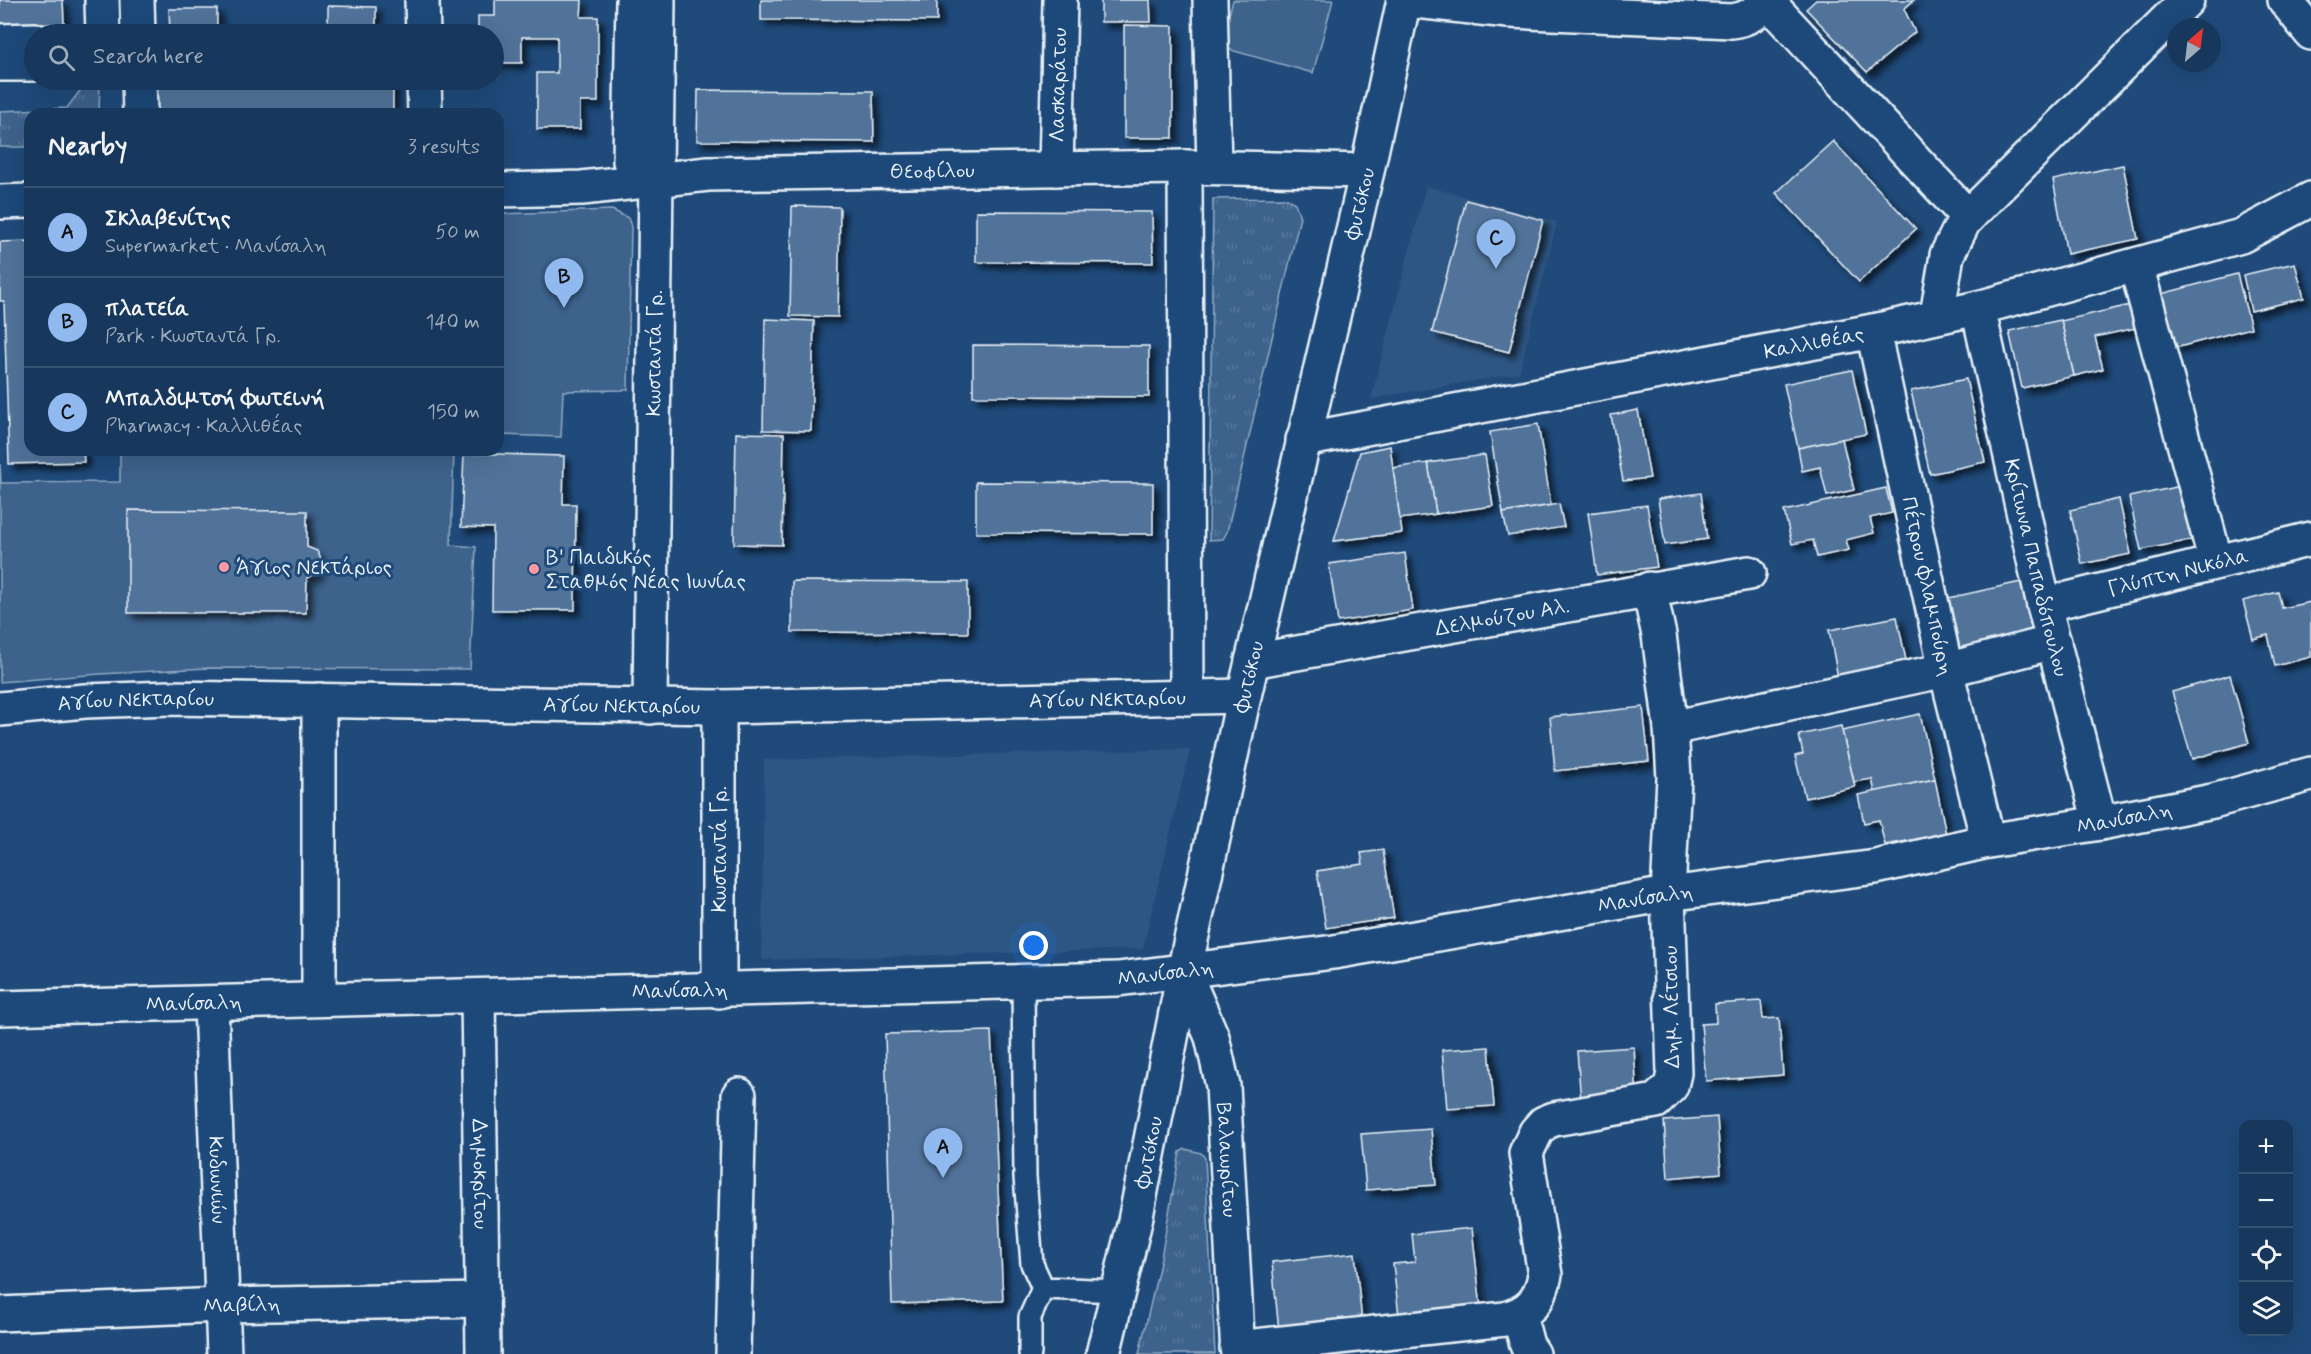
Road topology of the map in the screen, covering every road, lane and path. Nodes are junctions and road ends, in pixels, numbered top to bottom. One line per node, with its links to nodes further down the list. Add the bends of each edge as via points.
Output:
1 (102, 0): 13 (street)
2 (120, 0): 14 (street)
3 (137, 0): 15 (street)
4 (422, 0): 16 (street)
5 (633, 0): 30 (street)
6 (658, 0): 30 (street, Κωσταντά Γρ.)
7 (1060, 0): 29 (street, Λασκαράτου)
8 (1209, 0): 28 (street)
9 (1405, 0): 12 (street, via 1509,11 1731,21 1753,15); 31 (street, Φυτόκου)
10 (2187, 0): 36 (street)
11 (2285, 0): 17 (street)
12 (1769, 1): 36 (street)
13 (103, 24)
14 (120, 24)
15 (138, 24)
16 (423, 24)
17 (2311, 33)
18 (24, 40): 19 (street)
19 (0, 41)
20 (0, 64): 21 (street)
21 (24, 64)
22 (122, 90): 25 (street)
23 (139, 90): 26 (street)
24 (424, 90): 27 (street)
25 (122, 108)
26 (140, 108)
27 (425, 108)
28 (1199, 167): 29 (street, Θεοφίλου); 31 (street, Θεοφίλου); 51 (street)
29 (1056, 169): 30 (street, Θεοφίλου, via 708,174)
30 (642, 170): 32 (street, Θεοφίλου, via 582,188); 53 (street, Κωσταντά Γρ.)
31 (1367, 171): 41 (street, Φυτόκου)
32 (504, 190)
33 (2311, 199): 37 (street, Καλλιθέας, via 2241,236)
34 (24, 201): 35 (street)
35 (0, 202)
36 (1968, 217): 39 (street, via 1949,248)
37 (2136, 265): 38 (street, Καλλιθέας); 43 (street)
38 (1977, 308): 39 (street, Καλλιθέας); 46 (street, Κρίτωνα Παπαδόπουλου)
39 (1936, 316): 40 (street, Καλλιθέας)
40 (1873, 331): 41 (street, Καλλιθέας); 49 (street, Πέτρου Φλαμπούρη)
41 (1303, 440): 48 (street, Φυτόκου)
42 (2311, 539): 43 (street, Γλύπτη Νικόλα)
43 (2216, 562): 46 (street, Γλύπτη Νικόλα)
44 (1749, 573): 45 (street, Δελμούζου Αλ.)
45 (1649, 589): 48 (street, Δελμούζου Αλ.); 56 (street, Δημ. Λέτσιου)
46 (2044, 605): 47 (street, Κρίτωνα Παπαδόπουλου)
47 (2054, 642): 49 (street); 58 (street, Κρίτωνα Παπαδόπουλου)
48 (1252, 661): 50 (street, Φυτόκου)
49 (1946, 670): 56 (street); 59 (street, Πέτρου Φλαμπούρη)
50 (1244, 696): 51 (street, Αγίου Νεκταρίου); 61 (street, Φυτόκου)
51 (1187, 698): 54 (street, Αγίου Νεκταρίου)
52 (319, 700): 53 (street, Αγίου Νεκταρίου); 55 (street, Αγίου Νεκταρίου, via 170,698); 65 (street)
53 (650, 707): 54 (street, Αγίου Νεκταρίου)
54 (719, 707): 63 (street, Κωσταντά Γρ.)
55 (0, 709)
56 (1671, 728): 60 (street, Δημ. Λέτσιου, via 1674,778)
57 (2311, 774): 58 (street, Μανίσαλη, via 2213,801)
58 (2100, 824): 59 (street, Μανίσαλη)
59 (1988, 841): 60 (street, Μανίσαλη, via 1876,867)
60 (1668, 894): 61 (street, Μανίσαλη, via 1334,952); 76 (street, Δημ. Λέτσιου, via 1674,1073 1671,1086 1656,1101 1554,1119 1536,1132 1526,1153 1545,1275 1537,1299)
61 (1184, 972): 62 (street, Μανίσαλη); 69 (street, Βαλαωρίτου, via 1219,1061); 72 (street, Φυτόκου)
62 (1023, 983): 63 (street, Μανίσαλη); 71 (lane, via 1025,1177 1032,1264)
63 (719, 991): 64 (street, Μανίσαλη)
64 (478, 996): 65 (street, Μανίσαλη); 73 (street, Δημοκρίτου)
65 (319, 998): 66 (street, Μανίσαλη)
66 (211, 1004): 67 (street, Μανίσαλη); 74 (street, Κυδωνιών)
67 (0, 1008)
68 (739, 1095): 80 (street)
69 (1226, 1117): 70 (street); 77 (street, Βαλαωρίτου)
70 (1208, 1146)
71 (1043, 1288): 72 (lane); 81 (lane, via 1030,1317)
72 (1119, 1291): 82 (street, Φυτόκου)
73 (482, 1300): 74 (street, Μαβίλη); 79 (street, Δημοκρίτου)
74 (222, 1305): 75 (street, Μαβίλη); 78 (street, Κυδωνιών)
75 (0, 1314)
76 (1520, 1315): 77 (street); 83 (street)
77 (1237, 1351)
78 (224, 1354)
79 (483, 1354)
80 (733, 1354)
81 (1030, 1354)
82 (1103, 1354)
83 (1533, 1354)

